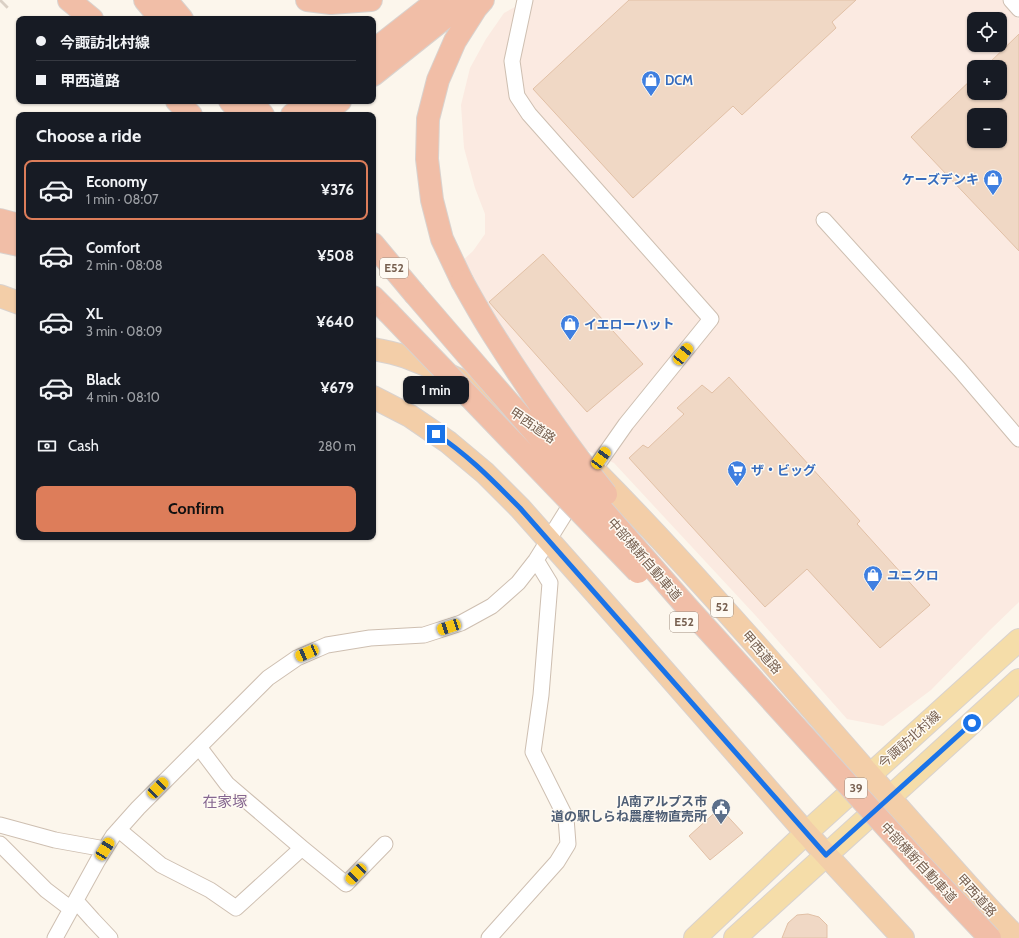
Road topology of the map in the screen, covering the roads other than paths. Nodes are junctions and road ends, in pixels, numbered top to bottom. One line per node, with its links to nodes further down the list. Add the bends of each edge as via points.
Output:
1 (70, 0): 12 (highway)
2 (145, 0): 13 (highway)
3 (166, 0): 14 (highway)
4 (307, 0): 5 (highway, via 331,3)
5 (371, 0)
6 (438, 0): 15 (highway)
7 (467, 0): 16 (highway)
8 (482, 0): 59 (highway, bridge, via 455,41 438,80 428,119 426,159 432,200 442,239 462,282 527,386 600,486 669,572 844,766)
9 (525, 0): 43 (street, via 512,61 517,96 530,114 712,319 626,424)
10 (1010, 0): 11 (street)
11 (1019, 9)
12 (89, 16)
13 (158, 16)
14 (179, 16)
15 (376, 49)
16 (376, 73)
17 (180, 104): 22 (highway)
18 (233, 104): 23 (highway)
19 (254, 104): 24 (highway)
20 (306, 104): 25 (highway)
21 (336, 104): 26 (highway)
22 (188, 112)
23 (239, 112)
24 (260, 112)
25 (296, 112)
26 (327, 112)
27 (0, 220): 29 (highway)
28 (824, 220): 42 (street)
29 (16, 224)
30 (0, 241): 31 (highway)
31 (16, 244)
32 (376, 250): 37 (highway, 中部横断自動車道 / E52)
33 (376, 270): 37 (highway, 中部横断自動車道 / E52)
34 (0, 296): 36 (highway)
35 (376, 298): 37 (highway)
36 (16, 302)
37 (402, 302): 59 (highway, 中部横断自動車道 / E52, bridge, via 482,372 687,607); 67 (highway, 中部横断自動車道 / E52, bridge, via 897,861)
38 (0, 312): 39 (highway)
39 (16, 318)
40 (376, 350): 43 (highway, 甲西道路 / 52, via 404,356 477,388 565,446)
41 (376, 399): 44 (highway, via 410,416 448,442 485,473)
42 (1019, 439)
43 (593, 469): 44 (street); 49 (highway, 甲西道路 / 52, via 705,588)
44 (549, 540): 45 (street); 53 (highway)
45 (536, 560): 48 (street, via 518,583 492,606 461,623 424,635 370,638 327,645 297,658 268,678); 63 (street, via 550,583 541,695 533,752 566,818 568,844 557,862)
46 (1019, 640): 49 (main road, 今諏訪北村線 / 39)
47 (1019, 680): 50 (main road, 39)
48 (199, 747): 52 (street); 56 (street, via 226,784)
49 (870, 775): 50 (highway, 甲西道路 / 52); 53 (main road, 今諏訪北村線 / 39)
50 (890, 797): 58 (main road, 39); 69 (highway, 甲西道路 / 52)
51 (0, 825): 57 (street, via 55,840)
52 (119, 830): 56 (street, via 161,865 210,890 236,908); 57 (street)
53 (806, 833): 58 (highway); 64 (main road, 今諏訪北村線 / 39)
54 (0, 844): 60 (street, via 46,890)
55 (385, 844): 56 (street, via 346,884)
56 (302, 848)
57 (105, 849): 60 (street)
58 (826, 855): 65 (main road, 39); 66 (highway)
59 (919, 863): 68 (highway, 中部横断自動車道 / E52, bridge)
60 (73, 905): 61 (street); 62 (street)
61 (55, 938)
62 (110, 938)
63 (489, 938)
64 (696, 938)
65 (735, 938)
66 (903, 938)
67 (971, 938)
68 (990, 938)
69 (1017, 938)

